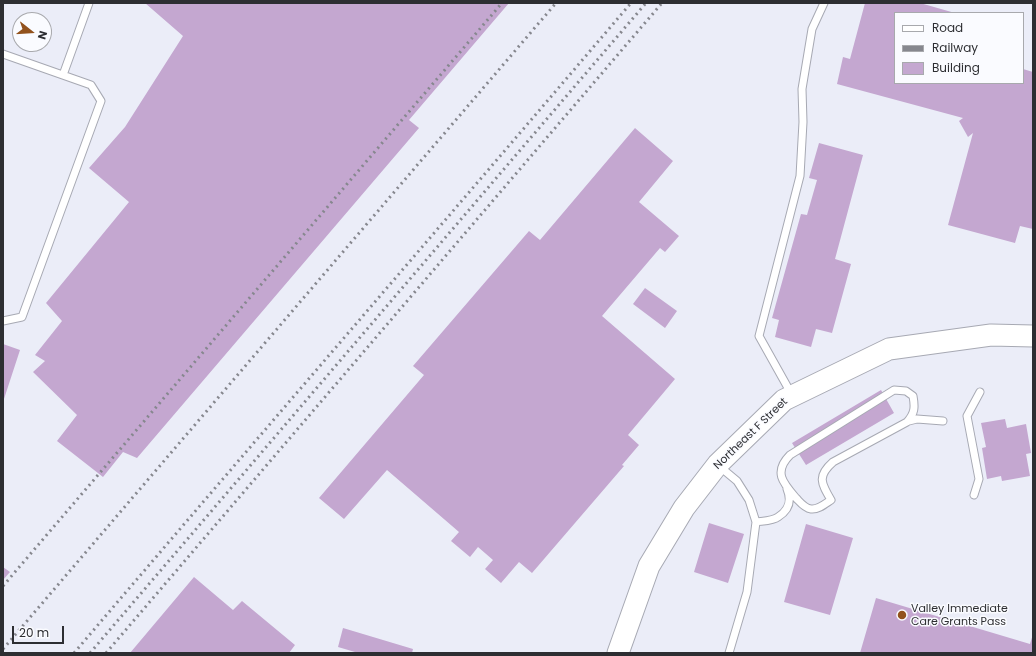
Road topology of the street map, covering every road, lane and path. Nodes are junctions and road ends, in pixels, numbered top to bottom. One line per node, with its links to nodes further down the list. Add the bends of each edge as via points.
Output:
1 (89, 3): 4 (lane)
2 (824, 3): 8 (lane, via 812,29 802,89 800,176 759,336)
3 (3, 54): 4 (lane)
4 (63, 75): 5 (lane, via 91,85 101,101 22,317)
5 (3, 321)
6 (1033, 336): 8 (main road, Northeast F Street, via 991,335 889,349)
7 (980, 392): 13 (lane, via 967,416 979,479)
8 (792, 395): 11 (main road, Northeast F Street)
9 (943, 421): 10 (lane, via 917,419)
10 (907, 422): 12 (lane, via 850,452 824,470 822,479 830,500 818,508 803,506); 12 (lane, via 914,415 913,396 906,391 894,390 790,455 782,466)
11 (718, 464): 14 (lane, via 737,481 749,500); 15 (main road, Northeast F Street, via 684,508 649,566)
12 (784, 484): 14 (lane, via 790,497 788,507 778,518)
13 (974, 496)
14 (756, 522): 16 (lane, via 747,592)
15 (618, 653)
16 (729, 653)

